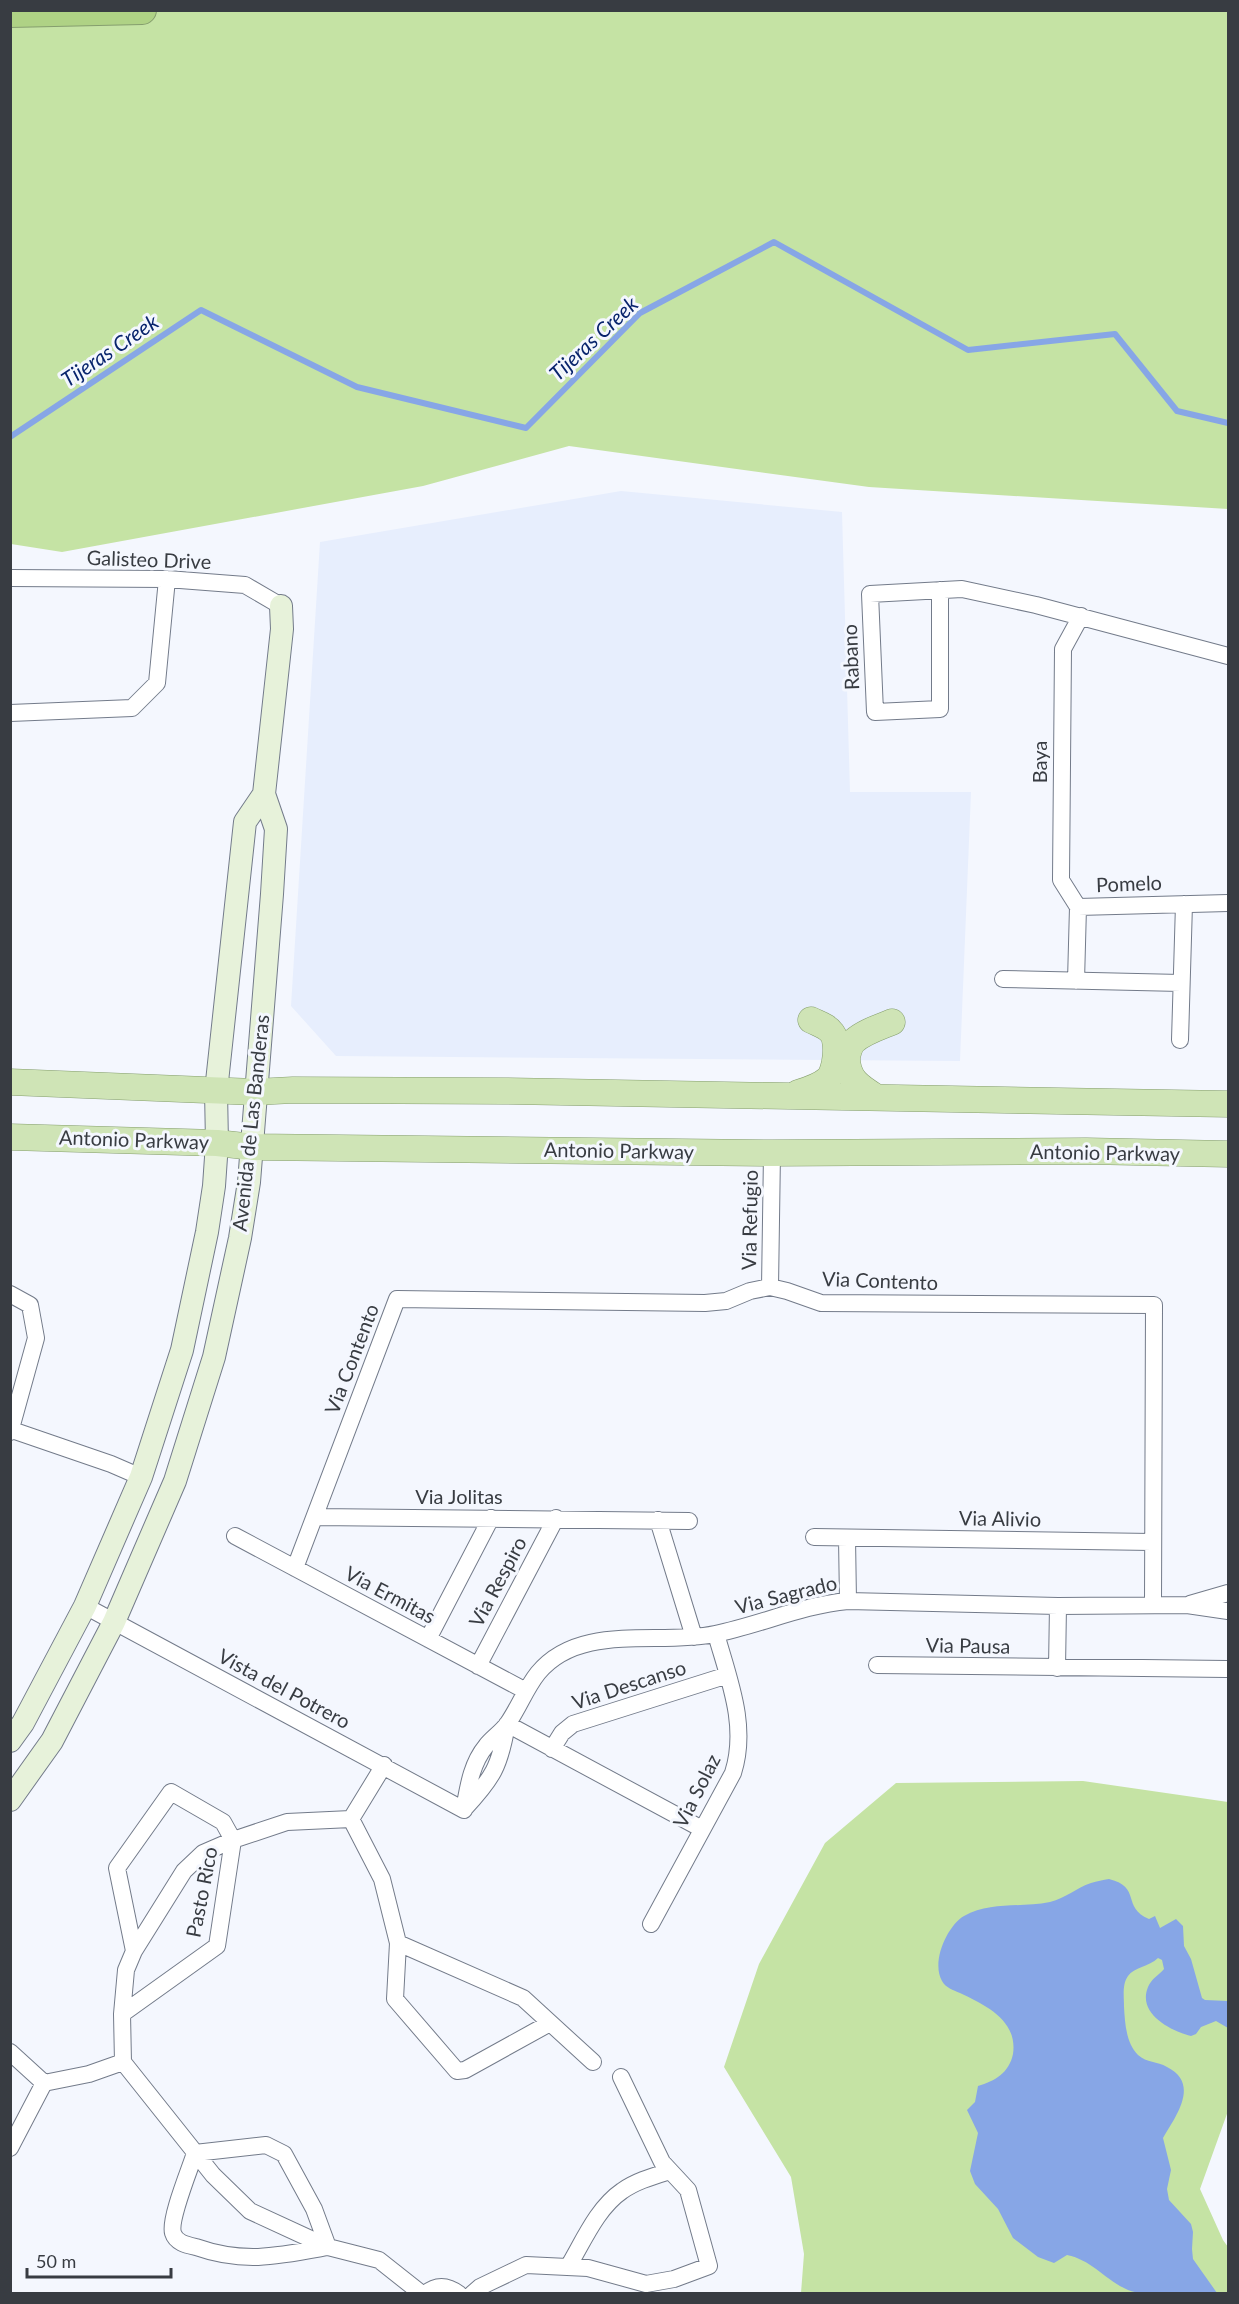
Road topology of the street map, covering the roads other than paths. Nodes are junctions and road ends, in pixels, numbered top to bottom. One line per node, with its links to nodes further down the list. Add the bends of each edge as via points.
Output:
1 (142, 10): 2 (highway)
2 (10, 13)
3 (10, 578): 4 (street, Galisteo Drive)
4 (167, 579): 6 (street, Galisteo Drive, via 244,585); 9 (street, via 157,683 132,708)
5 (940, 590): 5 (street, Rabano, via 870,594 874,712 940,709); 7 (street, Rabano, via 962,589)
6 (281, 606): 10 (main road, Avenida de Las Banderas, via 282,629)
7 (1081, 616): 8 (street, Rabano); 13 (street, Baya, via 1063,649 1061,695 1061,880)
8 (1228, 656)
9 (10, 713)
10 (264, 794): 21 (main road, Avenida de Las Banderas, via 245,822); 22 (main road, Avenida de Las Banderas, via 276,829)
11 (1228, 903): 12 (street, Pomelo)
12 (1184, 904): 13 (street, Pomelo); 16 (street, Pomelo)
13 (1078, 907): 15 (street, Pomelo)
14 (1003, 979): 15 (street)
15 (1076, 981): 16 (street)
16 (1181, 982): 19 (street, Pomelo)
17 (811, 1020): 23 (main road, via 833,1034 834,1072 813,1088)
18 (892, 1022): 24 (main road, via 866,1033 848,1051 849,1076)
19 (1180, 1040)
20 (10, 1082): 21 (main road)
21 (216, 1090): 22 (main road); 27 (main road, Avenida de Las Banderas)
22 (255, 1092): 23 (main road); 28 (main road, Avenida de Las Banderas)
23 (788, 1096): 24 (main road)
24 (876, 1097): 25 (main road)
25 (1228, 1104)
26 (10, 1137): 27 (main road, Antonio Parkway)
27 (217, 1143): 28 (main road, Antonio Parkway); 34 (main road, Avenida de Las Banderas, via 207,1232 182,1350)
28 (253, 1147): 29 (main road, Antonio Parkway); 52 (main road, Avenida de Las Banderas, via 240,1238 214,1357 175,1481)
29 (772, 1153): 30 (main road, Antonio Parkway); 31 (street, Via Refugio)
30 (1228, 1154)
31 (770, 1287): 35 (street, Via Contento, via 726,1301 705,1303 397,1299); 43 (street, Via Contento, via 821,1303 1154,1305)
32 (10, 1293): 33 (street, via 30,1305 36,1338)
33 (11, 1431): 34 (street)
34 (141, 1478): 49 (main road, Avenida de Las Banderas)
35 (316, 1517): 36 (street, Via Jolitas); 44 (street)
36 (491, 1518): 37 (street, Via Jolitas); 55 (street)
37 (556, 1518): 38 (street, Via Jolitas); 56 (street, Via Respiro)
38 (658, 1520): 39 (street, Via Jolitas); 54 (street)
39 (689, 1521)
40 (235, 1536): 44 (street, Via Ermitas)
41 (814, 1537): 42 (street, Via Alivio)
42 (847, 1538): 43 (street, Via Alivio); 46 (street)
43 (1152, 1542): 47 (street, Via Contento)
44 (295, 1568): 55 (street, Via Ermitas)
45 (1228, 1593): 48 (street, Via Sagrado)
46 (848, 1601): 50 (street, Via Sagrado); 53 (street, Via Sagrado, via 815,1606)
47 (1153, 1605): 48 (street, Via Sagrado); 50 (street, Via Sagrado)
48 (1186, 1605): 51 (street, Via Sagrado)
49 (85, 1606): 52 (street, Vista del Potrero); 63 (main road, Avenida de Las Banderas)
50 (1058, 1606): 58 (street)
51 (1228, 1611)
52 (114, 1622): 65 (street, Vista del Potrero); 66 (main road, Avenida de Las Banderas, via 52,1741)
53 (716, 1634): 54 (street, Via Sagrado); 60 (street, Via Solaz)
54 (694, 1637): 61 (street, Via Sagrado, via 579,1645 550,1661)
55 (428, 1639): 56 (street, Via Ermitas)
56 (478, 1665): 61 (street, Via Ermitas)
57 (878, 1665): 58 (street, Via Pausa)
58 (1057, 1668): 59 (street, Via Pausa)
59 (1227, 1669)
60 (728, 1676): 64 (street, Via Descanso, via 573,1724); 69 (street, Via Solaz, via 738,1718 740,1753)
61 (526, 1691): 62 (street, Via Sagrado)
62 (507, 1724): 64 (street); 67 (street, Via Sagrado, via 501,1757 486,1786)
63 (10, 1741)
64 (552, 1749): 69 (street)
65 (384, 1765): 67 (street, Vista del Potrero); 68 (street)
66 (10, 1800)
67 (464, 1810)
68 (351, 1819): 70 (street, Pasto Rico, via 287,1822); 72 (street, via 382,1879)
69 (702, 1829): 71 (street, Via Solaz)
70 (233, 1840): 73 (street, Pasto Rico, via 203,1853 184,1871); 73 (street, Pasto Rico, via 223,1822 171,1792 117,1868); 74 (street, Pasto Rico, via 217,1946)
71 (651, 1924)
72 (398, 1943): 75 (street, via 523,1998); 75 (street, via 395,1999 457,2071)
73 (134, 1951): 74 (street, Pasto Rico, via 126,1970)
74 (122, 2014): 77 (street, Pasto Rico)
75 (550, 2023): 78 (street)
76 (10, 2052): 80 (street)
77 (123, 2062): 80 (street); 82 (street)
78 (593, 2062)
79 (621, 2077): 83 (street)
80 (44, 2083): 81 (street)
81 (10, 2148)
82 (195, 2153): 84 (street, via 250,2211); 84 (street, via 266,2145 284,2154 314,2209); 84 (street, via 173,2220 173,2234 180,2242 218,2255 269,2258)
83 (669, 2171): 85 (street, via 621,2191 598,2216); 85 (street, via 688,2190 709,2266 646,2284 588,2268)
84 (328, 2247): 86 (street, via 379,2260)
85 (568, 2267): 88 (street, via 526,2265)
86 (424, 2294): 87 (street, via 441,2286)
87 (459, 2294)
88 (472, 2294)

